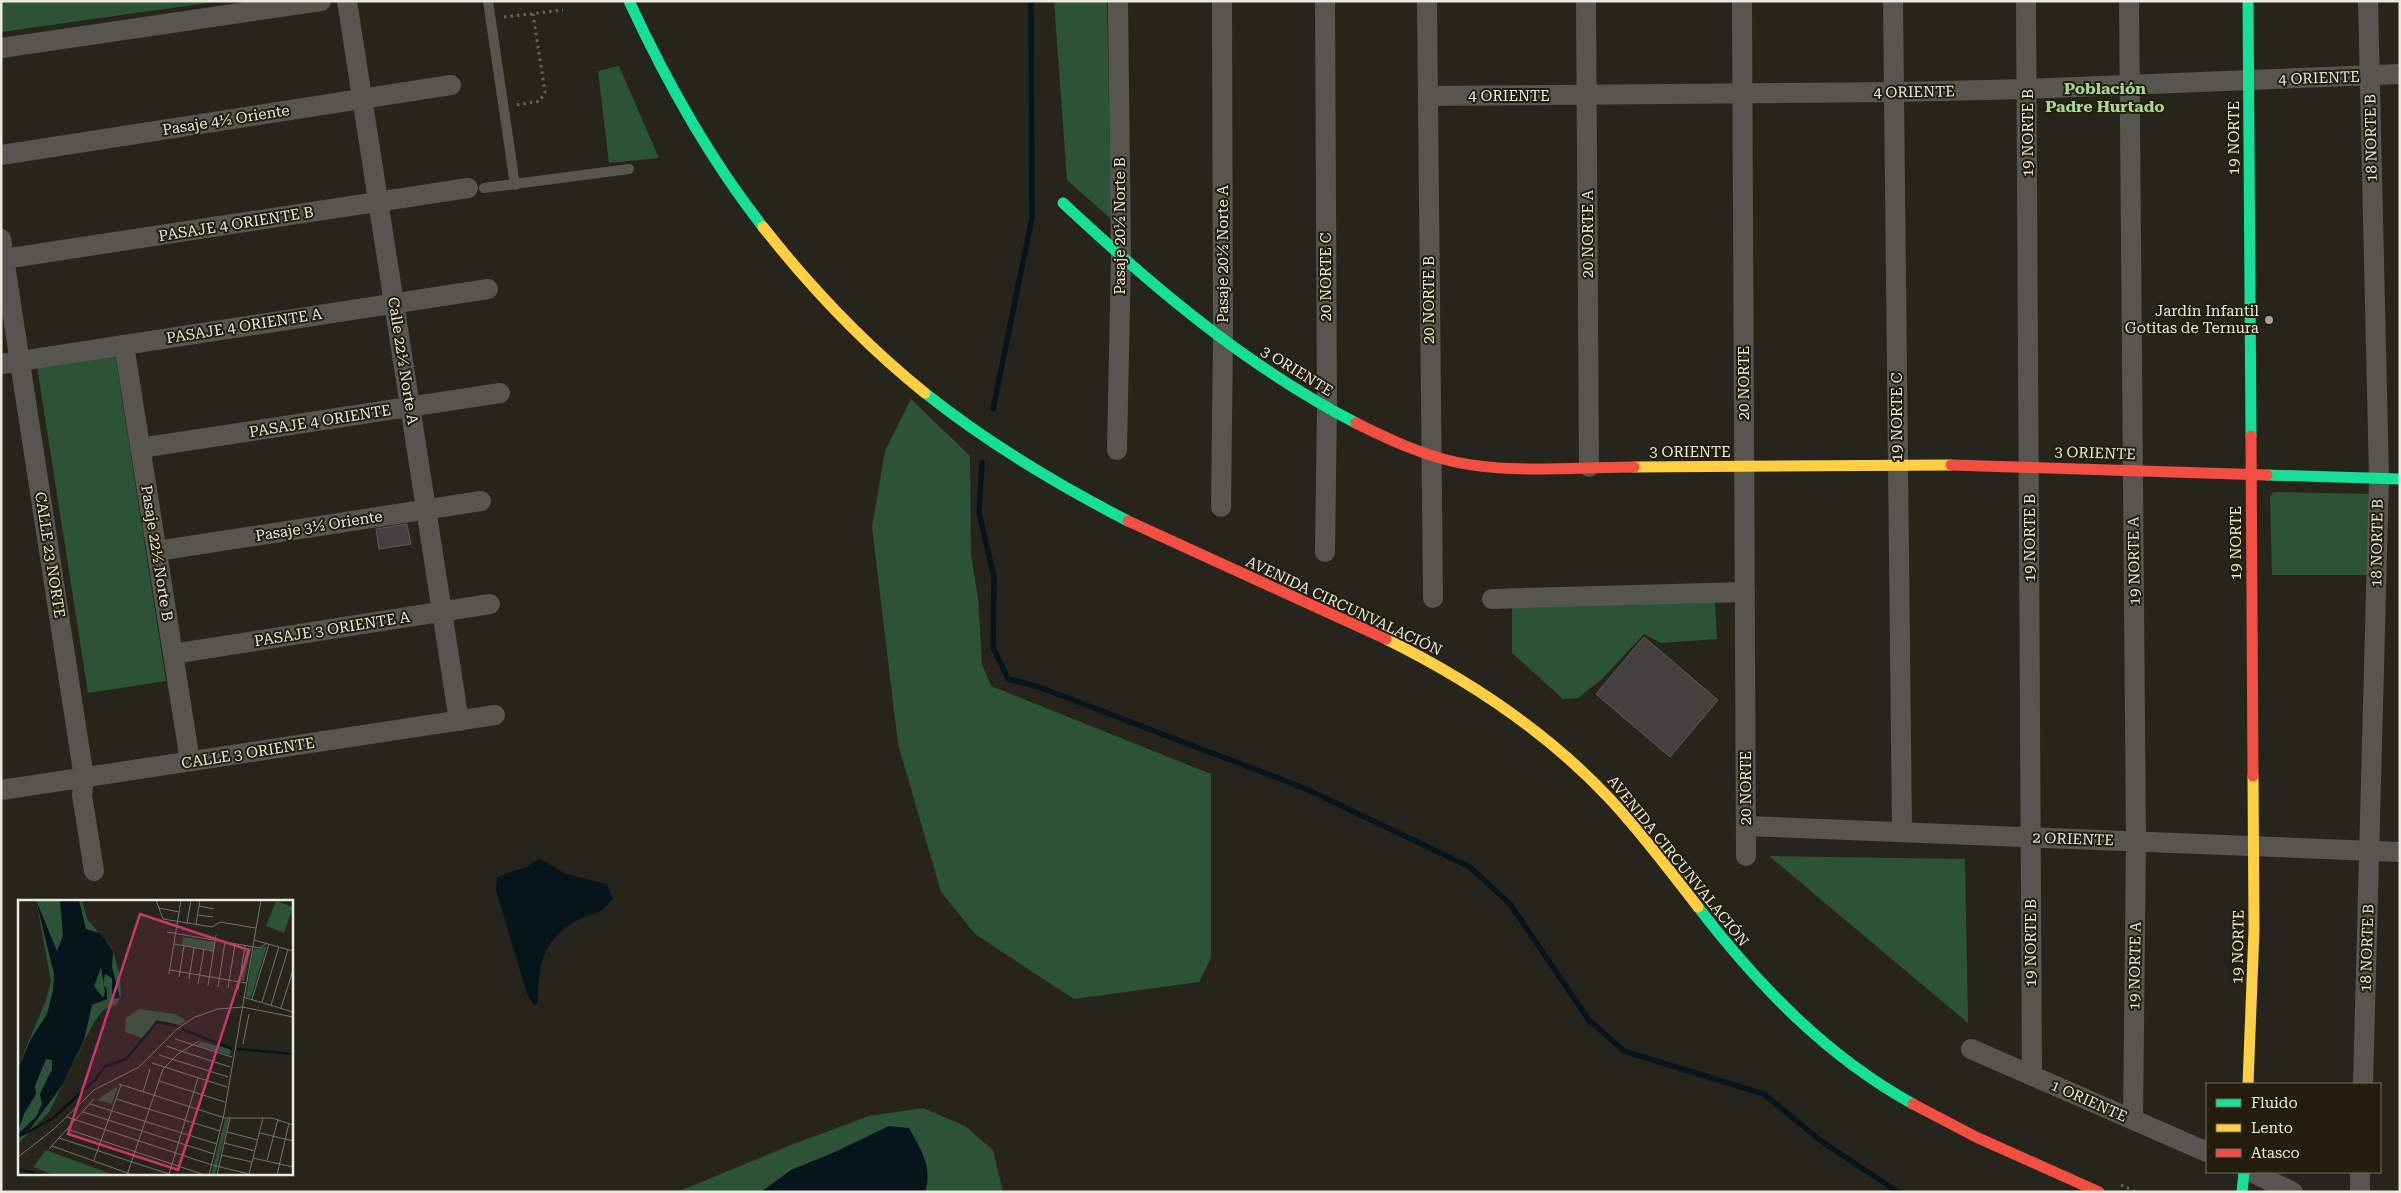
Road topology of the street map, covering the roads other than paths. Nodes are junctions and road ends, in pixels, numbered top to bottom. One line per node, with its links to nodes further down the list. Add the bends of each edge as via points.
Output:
1 (321, 1): 16 (street)
2 (346, 1): 27 (street, Calle 22½ Norte A)
3 (488, 1): 30 (lane)
4 (629, 1): 90 (street, AVENIDA CIRCUNVALACIÓN, via 685,115 755,217 813,286 910,380 989,440 1089,500 1198,555 1422,657 1483,692 1532,727 1595,783 1739,959 1829,1048 1878,1083 1931,1114)
5 (1118, 1): 35 (street, Pasaje 20½ Norte B)
6 (1222, 1): 39 (street, Pasaje 20½ Norte A)
7 (1325, 1): 44 (street, 20 NORTE C)
8 (1427, 1): 25 (street, 20 NORTE B)
9 (1586, 1): 26 (street, 20 NORTE A)
10 (1742, 1): 24 (street, 20 NORTE)
11 (1893, 1): 23 (street, 19 NORTE C)
12 (2026, 1): 22 (street, 19 NORTE B)
13 (2129, 1): 21 (street, 19 NORTE A)
14 (2248, 1): 19 (street, 19 NORTE)
15 (2368, 1): 18 (street, 18 NORTE B)
16 (1, 48)
17 (2400, 74): 18 (street, 4 ORIENTE)
18 (2370, 75): 19 (street, 4 ORIENTE); 54 (street, 18 NORTE B)
19 (2248, 80): 21 (street, 4 ORIENTE); 53 (street, 19 NORTE)
20 (451, 85): 27 (street, Pasaje 4½ Oriente)
21 (2129, 85): 22 (street, 4 ORIENTE); 52 (street, 19 NORTE A)
22 (2028, 89): 23 (street, 4 ORIENTE); 49 (street, 19 NORTE B)
23 (1895, 92): 24 (street, 4 ORIENTE); 48 (street, 19 NORTE C)
24 (1743, 94): 26 (street, 4 ORIENTE); 51 (street, 20 NORTE)
25 (1428, 96): 26 (street, 4 ORIENTE); 47 (street, 20 NORTE B)
26 (1587, 96): 50 (street, 20 NORTE A)
27 (362, 99): 28 (street, Pasaje 4½ Oriente); 32 (street, Calle 22½ Norte A)
28 (1, 155)
29 (629, 168): 30 (lane)
30 (515, 185): 31 (lane)
31 (476, 188): 32 (street, PASAJE 4 ORIENTE B)
32 (378, 202): 36 (street, PASAJE 4 ORIENTE B); 38 (street, Calle 22½ Norte A)
33 (1063, 203): 35 (street, 3 ORIENTE)
34 (1, 239): 36 (street, CALLE 23 NORTE)
35 (1121, 257): 39 (street, 3 ORIENTE); 46 (street, Pasaje 20½ Norte B)
36 (4, 259): 41 (street, CALLE 23 NORTE)
37 (488, 289): 38 (street, PASAJE 4 ORIENTE A)
38 (394, 304): 40 (street, PASAJE 4 ORIENTE A); 43 (street, Calle 22½ Norte A)
39 (1224, 340): 44 (street, 3 ORIENTE); 57 (street, Pasaje 20½ Norte A)
40 (124, 345): 41 (street, PASAJE 4 ORIENTE A); 45 (street, Pasaje 22½ Norte B)
41 (11, 362): 70 (street, CALLE 23 NORTE)
42 (500, 393): 43 (street, PASAJE 4 ORIENTE)
43 (410, 407): 45 (street, PASAJE 4 ORIENTE); 58 (street, Calle 22½ Norte A)
44 (1327, 408): 47 (street, 3 ORIENTE); 60 (street, 20 NORTE C)
45 (140, 448): 59 (street, Pasaje 22½ Norte B)
46 (1117, 450)
47 (1430, 456): 50 (street, 3 ORIENTE, via 1481,466); 62 (street, 20 NORTE B)
48 (1897, 464): 49 (street, 3 ORIENTE); 51 (street, 3 ORIENTE); 73 (street, 19 NORTE C)
49 (2030, 466): 52 (street, 3 ORIENTE); 74 (street, 19 NORTE B)
50 (1589, 467): 51 (street, 3 ORIENTE)
51 (1744, 467): 61 (street, 20 NORTE)
52 (2133, 470): 53 (street, 3 ORIENTE); 75 (street, 19 NORTE A)
53 (2250, 473): 54 (street, 3 ORIENTE); 76 (street, 19 NORTE)
54 (2379, 478): 55 (street, 3 ORIENTE); 77 (street, 18 NORTE B)
55 (2400, 479)
56 (481, 501): 58 (street, Pasaje 3½ Oriente)
57 (1221, 507)
58 (426, 510): 59 (street, Pasaje 3½ Oriente); 65 (street, Calle 22½ Norte A)
59 (156, 551): 66 (street, Pasaje 22½ Norte B)
60 (1325, 552)
61 (1745, 592): 63 (street); 72 (street, 20 NORTE)
62 (1433, 598)
63 (1492, 599)
64 (490, 604): 65 (street, PASAJE 3 ORIENTE A)
65 (442, 611): 66 (street, PASAJE 3 ORIENTE A); 68 (street, Calle 22½ Norte A)
66 (173, 654): 69 (street, Pasaje 22½ Norte B)
67 (495, 715): 68 (street, CALLE 3 ORIENTE)
68 (459, 720): 69 (street, CALLE 3 ORIENTE)
69 (190, 761): 70 (street, CALLE 3 ORIENTE)
70 (84, 778): 71 (street, CALLE 3 ORIENTE); 80 (street, CALLE 23 NORTE, via 82,795)
71 (1, 790)
72 (1746, 826): 73 (street, 2 ORIENTE); 79 (street, 20 NORTE)
73 (1902, 832): 74 (street, 2 ORIENTE)
74 (2031, 837): 75 (street, 2 ORIENTE); 82 (street, 19 NORTE B)
75 (2136, 841): 76 (street, 2 ORIENTE); 85 (street, 19 NORTE A)
76 (2253, 846): 77 (street, 2 ORIENTE); 83 (street, 19 NORTE, via 2254,930)
77 (2370, 851): 78 (street, 2 ORIENTE); 84 (street, 18 NORTE B)
78 (2400, 852)
79 (1746, 856)
80 (94, 871)
81 (1971, 1049): 82 (street, 1 ORIENTE)
82 (2032, 1076): 85 (street, 1 ORIENTE)
83 (2248, 1083)
84 (2363, 1083)
85 (2134, 1120): 86 (street, 1 ORIENTE)
86 (2206, 1152)
87 (2244, 1173): 91 (street)
88 (2253, 1173): 92 (street)
89 (2360, 1173): 93 (street)
90 (2099, 1192)
91 (2242, 1192)
92 (2293, 1192)
93 (2360, 1192)

